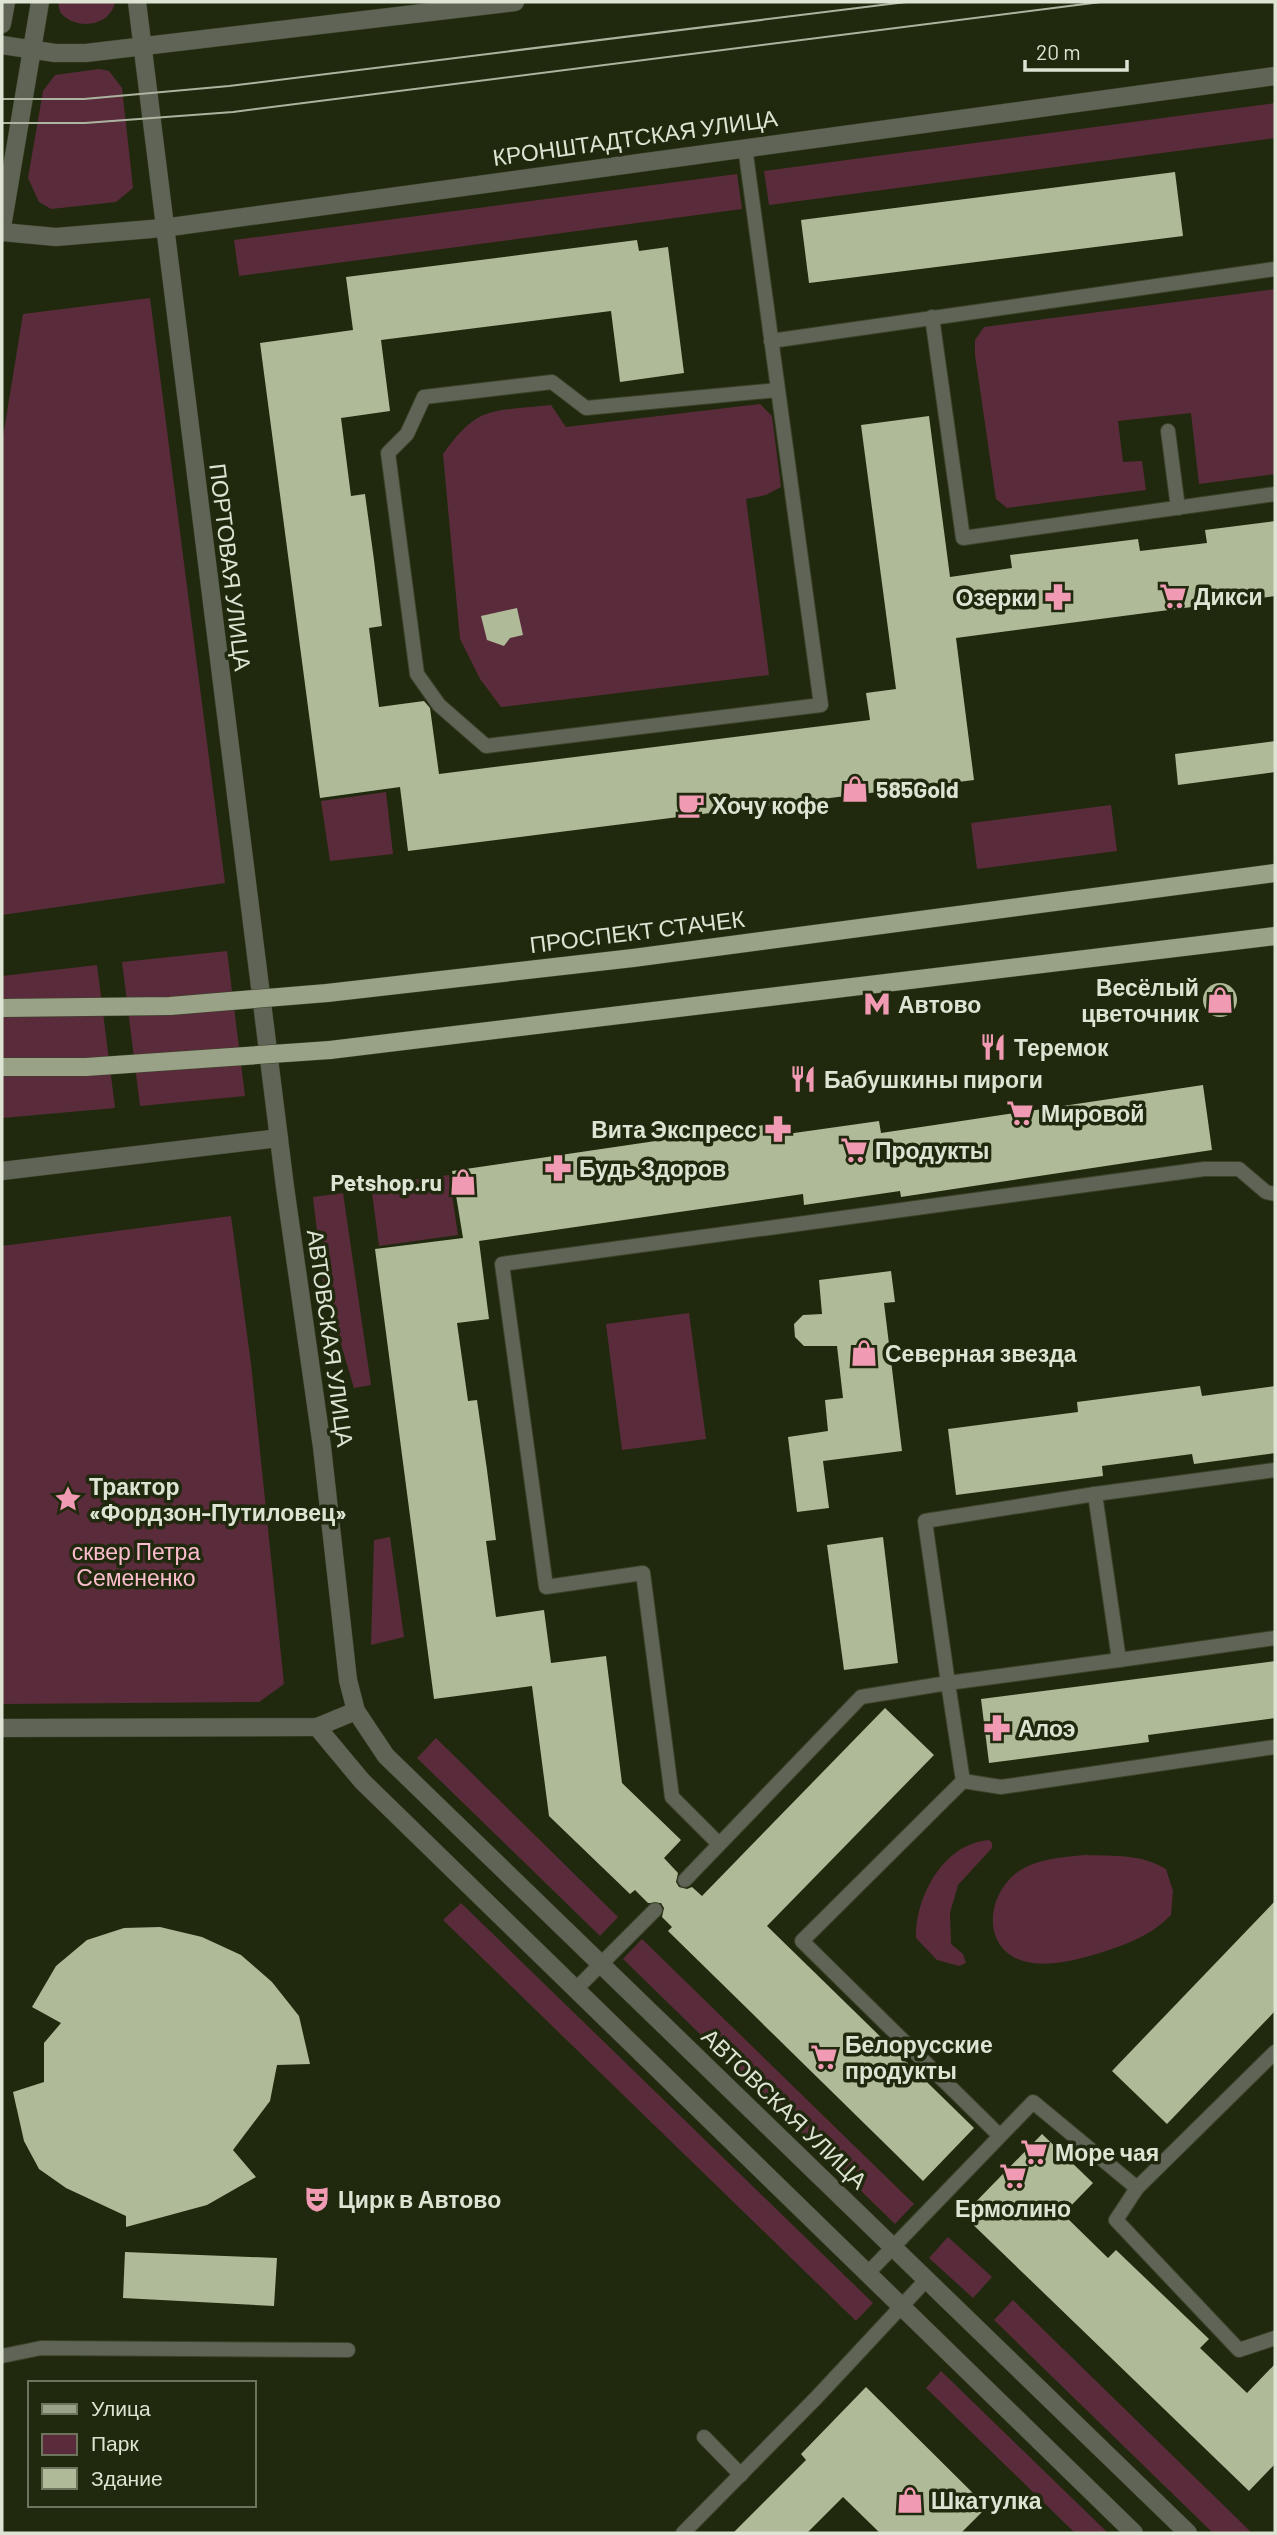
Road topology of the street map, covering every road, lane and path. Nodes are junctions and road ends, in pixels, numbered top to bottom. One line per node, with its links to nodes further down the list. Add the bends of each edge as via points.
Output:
1 (6, 2): 5 (street)
2 (40, 2): 8 (street)
3 (137, 2): 7 (street, ПОРТОВАЯ УЛИЦА)
4 (514, 2): 7 (street)
5 (2, 24)
6 (2, 45): 8 (street)
7 (141, 48): 8 (street, via 86,53); 12 (street, ПОРТОВАЯ УЛИЦА)
8 (32, 50): 11 (street)
9 (1275, 76): 10 (street, КРОНШТАДТСКАЯ УЛИЦА)
10 (745, 147): 12 (street, КРОНШТАДТСКАЯ УЛИЦА); 16 (lane)
11 (2, 227)
12 (163, 228): 13 (street, КРОНШТАДТСКАЯ УЛИЦА, via 56,237); 25 (street, ПОРТОВАЯ УЛИЦА)
13 (2, 232)
14 (1275, 269): 15 (lane)
15 (932, 317): 16 (lane); 20 (lane, via 963,538)
16 (771, 341): 17 (lane)
17 (778, 390): 17 (lane, via 821,705 486,746 439,705 416,674 388,453 407,434 424,397 552,382 586,408)
18 (1168, 431): 20 (lane)
19 (1275, 494): 20 (lane)
20 (1178, 508)
21 (1275, 873): 23 (main road, ПРОСПЕКТ СТАЧЕК, bridge, via 633,958 355,989 170,1006)
22 (1275, 936): 24 (main road, bridge, via 361,1046 86,1067)
23 (2, 1007)
24 (2, 1066)
25 (279, 1138): 26 (street); 33 (street, АВТОВСКАЯ УЛИЦА, via 322,1447 348,1680)
26 (2, 1171)
27 (1275, 1194): 38 (lane, via 1238,1169 1203,1169 502,1264 546,1587 643,1573 672,1797)
28 (1275, 1470): 29 (lane)
29 (1095, 1494): 31 (lane); 32 (lane, via 925,1521)
30 (1275, 1639): 31 (lane)
31 (1119, 1660): 32 (lane)
32 (948, 1683): 37 (lane); 38 (lane, via 861,1697)
33 (356, 1711): 34 (street); 41 (street, АВТОВСКАЯ УЛИЦА, via 386,1756)
34 (317, 1727): 35 (street); 42 (street, via 362,1781)
35 (2, 1728)
36 (1275, 1747): 37 (lane, via 1001,1787)
37 (963, 1781): 44 (lane, via 802,1941)
38 (719, 1844): 39 (lane)
39 (685, 1880)
40 (655, 1910): 41 (lane)
41 (601, 1964): 42 (lane); 46 (street, АВТОВСКАЯ УЛИЦА)
42 (575, 1990): 47 (street)
43 (1275, 2053): 45 (lane)
44 (999, 2134): 45 (lane, via 1032,2102); 46 (lane)
45 (1137, 2188): 50 (lane, via 1116,2220 1239,2350)
46 (893, 2247): 47 (lane); 48 (street, АВТОВСКАЯ УЛИЦА)
47 (867, 2274): 49 (street)
48 (927, 2279): 49 (lane); 57 (street, АВТОВСКАЯ УЛИЦА)
49 (900, 2306): 54 (lane); 56 (street)
50 (1275, 2338)
51 (348, 2350): 52 (lane, via 41,2348)
52 (2, 2356)
53 (704, 2437): 54 (lane)
54 (741, 2475): 55 (lane)
55 (683, 2533)
56 (1134, 2533)
57 (1188, 2533)

